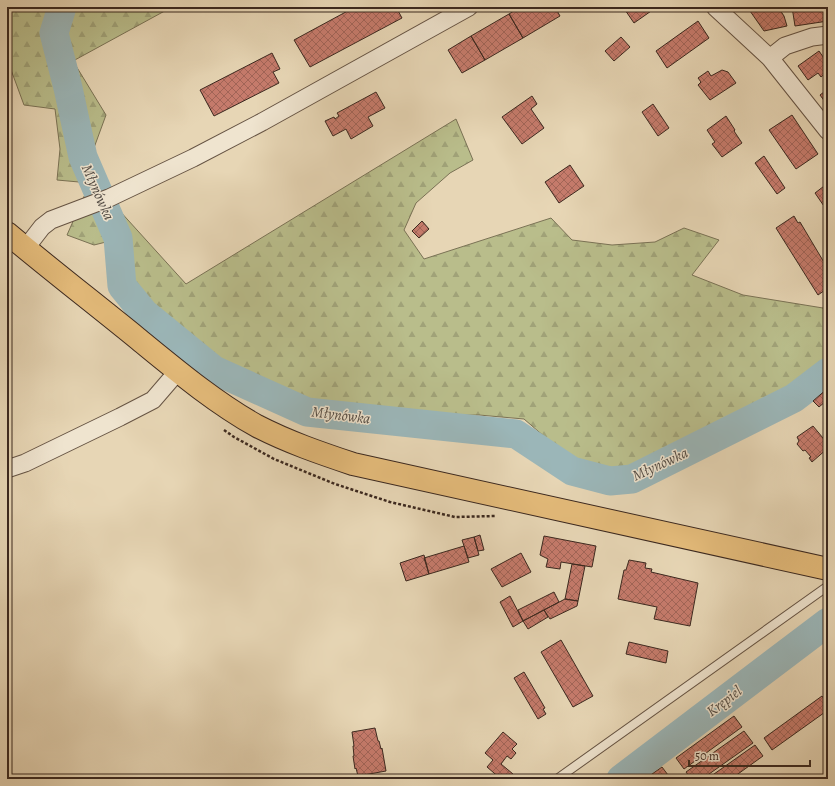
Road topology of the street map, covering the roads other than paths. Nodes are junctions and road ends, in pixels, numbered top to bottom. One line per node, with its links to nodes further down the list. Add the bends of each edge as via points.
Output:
1 (469, 7): 7 (street, via 193,158 109,198 51,220 42,227)
2 (716, 7): 4 (street)
3 (828, 34): 4 (street, via 785,46)
4 (770, 58): 5 (street)
5 (828, 131)
6 (7, 233): 7 (main road)
7 (25, 249): 8 (main road)
8 (178, 371): 9 (street, via 153,400); 10 (main road, via 255,425 293,443 352,464)
9 (7, 469)
10 (828, 569)
11 (828, 586): 12 (lane)
12 (557, 779)

